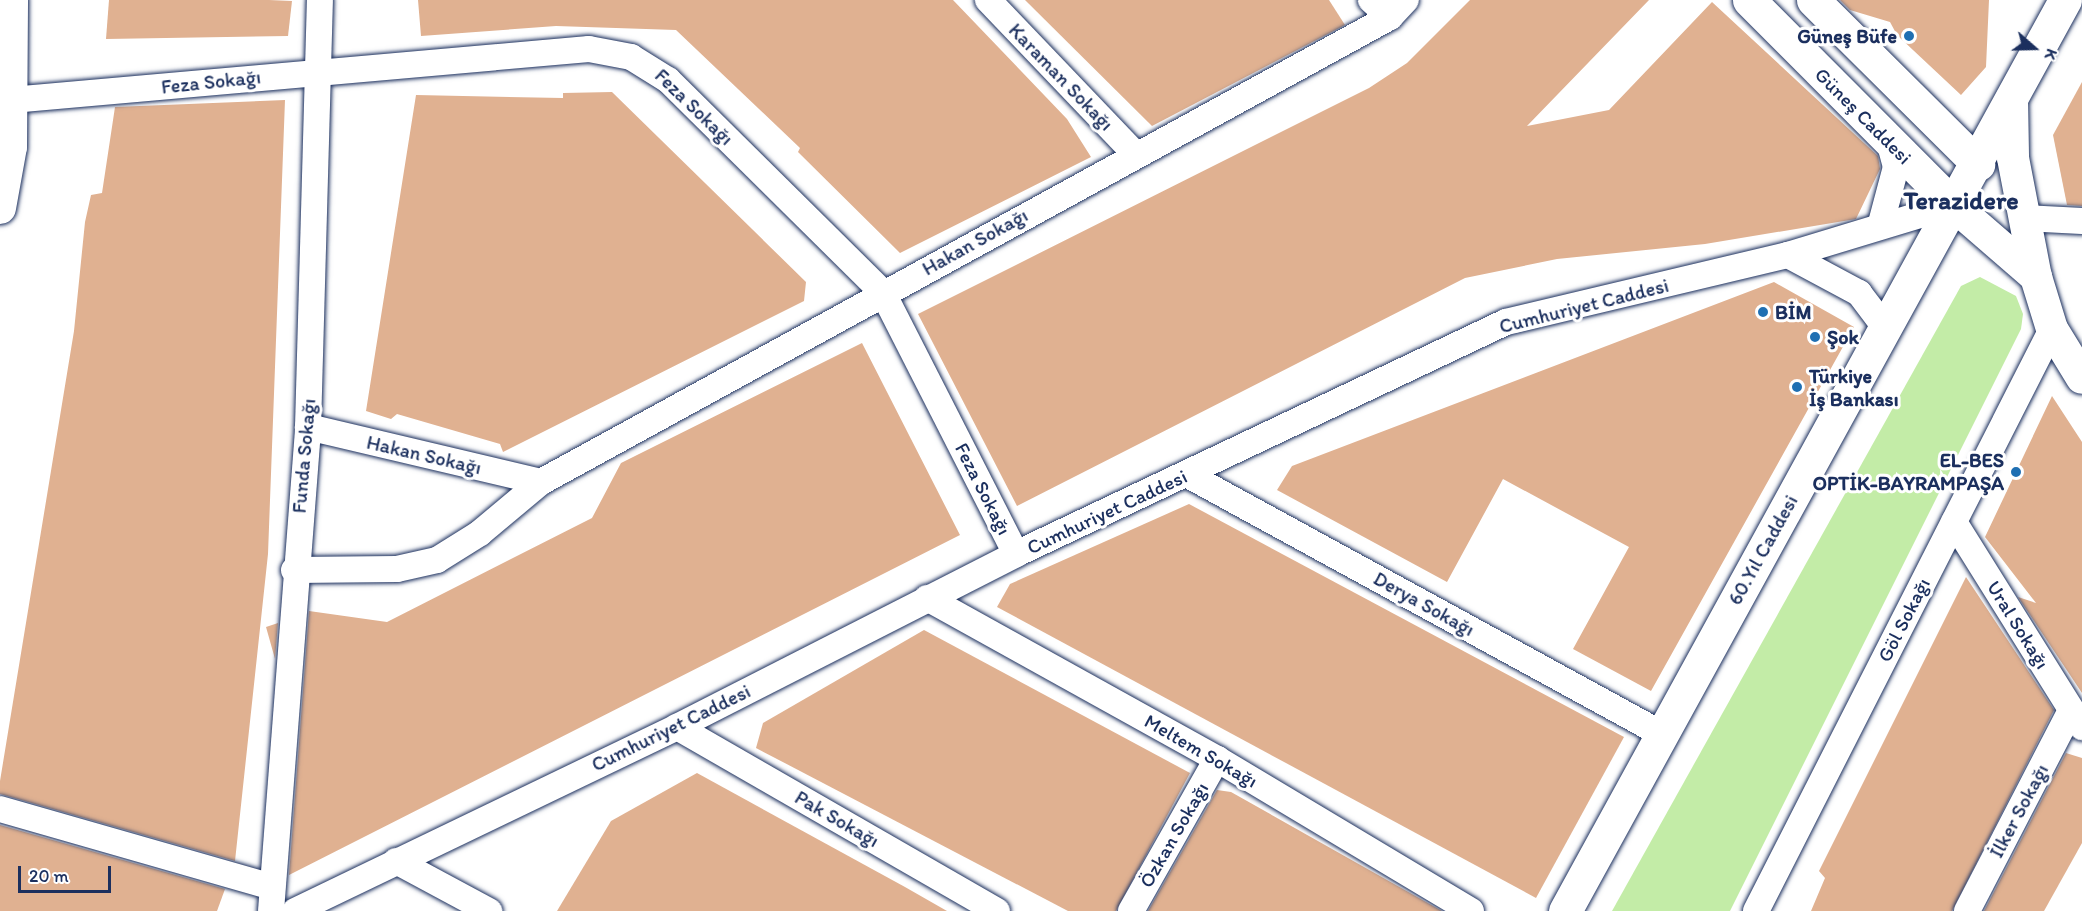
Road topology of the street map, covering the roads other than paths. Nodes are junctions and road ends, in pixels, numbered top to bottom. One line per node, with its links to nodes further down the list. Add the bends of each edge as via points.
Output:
1 (12, 0): 10 (street)
2 (320, 0): 8 (street, Funda Sokağı)
3 (988, 0): 12 (street, Karaman Sokağı)
4 (1749, 0): 11 (main road, Güneş Caddesi)
5 (1813, 0): 13 (main road)
6 (2065, 0): 9 (main road, 60.Yıl Caddesi)
7 (1389, 6): 12 (street, Hakan Sokağı)
8 (322, 70): 10 (street, Feza Sokağı); 21 (street, Feza Sokağı, via 589,49 632,57 668,80); 25 (street, Funda Sokağı)
9 (2012, 98): 13 (main road, 60.Yıl Caddesi); 16 (street, via 2013,158)
10 (7, 102): 15 (street)
11 (1890, 144): 14 (main road, Güneş Caddesi); 18 (street, via 1896,167)
12 (1135, 154): 21 (street, Hakan Sokağı)
13 (1977, 164): 14 (main road, 60.Yıl Caddesi)
14 (1953, 205): 18 (street, Cumhuriyet Caddesi); 20 (street); 23 (main road, 60.Yıl Caddesi)
15 (0, 208)
16 (2024, 218): 17 (street); 20 (street)
17 (2082, 221)
18 (1881, 223): 19 (street, Cumhuriyet Caddesi)
19 (1788, 255): 23 (street, via 1859,293); 26 (street, Cumhuriyet Caddesi, via 1506,322)
20 (2036, 277): 22 (street)
21 (883, 293): 27 (street, Hakan Sokağı); 29 (street, Feza Sokağı)
22 (2052, 329): 24 (street); 28 (street, Göl Sokağı)
23 (1887, 330): 34 (main road, 60.Yıl Caddesi)
24 (2082, 378)
25 (308, 427): 27 (street, Hakan Sokağı); 30 (street, Funda Sokağı)
26 (1188, 475): 29 (street, Cumhuriyet Caddesi); 34 (street, Derya Sokağı)
27 (541, 482): 30 (street, Hakan Sokağı, via 480,533 437,560 397,569)
28 (1954, 522): 32 (street, Ural Sokağı); 45 (street, Göl Sokağı)
29 (1017, 554): 31 (street, Cumhuriyet Caddesi)
30 (294, 570): 38 (street, Funda Sokağı)
31 (927, 598): 33 (street, Cumhuriyet Caddesi); 35 (street, Meltem Sokağı)
32 (2077, 719): 46 (street, İlker Sokağı)
33 (677, 727): 37 (street, Cumhuriyet Caddesi); 41 (street, Pak Sokağı)
34 (1660, 733): 44 (main road, 60.Yıl Caddesi)
35 (1217, 759): 42 (street, Özkan Sokağı); 43 (street, Meltem Sokağı)
36 (0, 808): 38 (street)
37 (396, 861): 39 (street, Cumhuriyet Caddesi); 40 (street)
38 (272, 899)
39 (295, 911)
40 (489, 911)
41 (997, 911)
42 (1131, 911)
43 (1471, 911)
44 (1564, 911)
45 (1756, 911)
46 (1967, 911)

